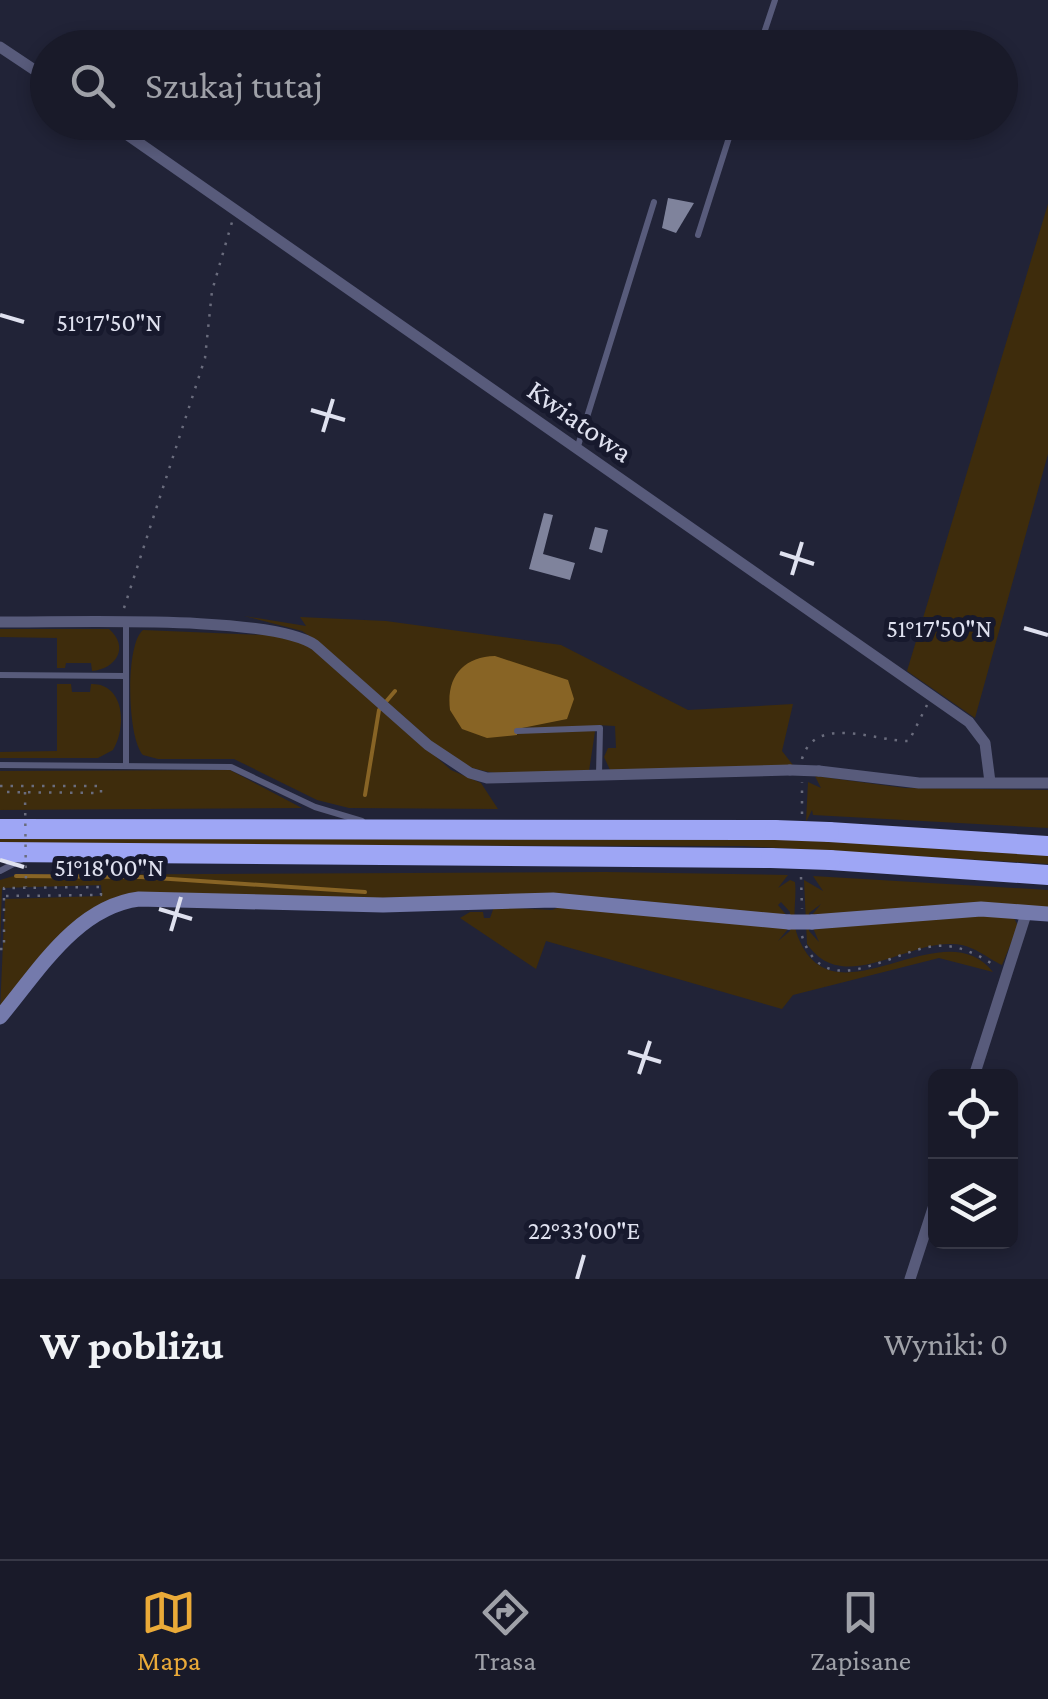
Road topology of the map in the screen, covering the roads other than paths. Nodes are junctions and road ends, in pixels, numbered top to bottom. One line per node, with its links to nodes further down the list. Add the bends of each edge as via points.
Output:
1 (775, 0): 2 (lane)
2 (765, 30)
3 (0, 47): 4 (street)
4 (30, 68)
5 (135, 140): 9 (street, Kwiatowa)
6 (728, 140): 8 (lane)
7 (654, 202): 9 (lane)
8 (698, 235)
9 (577, 450): 18 (street, Kwiatowa, via 932,696 981,736)
10 (0, 622): 11 (street)
11 (124, 624): 13 (lane); 17 (street, via 292,632 470,773 512,779)
12 (0, 675): 13 (lane)
13 (126, 676): 16 (lane)
14 (517, 731): 17 (lane, via 600,728)
15 (0, 764): 16 (lane)
16 (126, 765): 20 (lane, via 238,768 315,807)
17 (600, 776): 18 (street, bridge, via 790,770 919,783)
18 (990, 782): 19 (street)
19 (1048, 783)
20 (377, 826): 21 (highway); 22 (highway, bridge, via 775,830)
21 (0, 829)
22 (1048, 846)
23 (0, 852): 24 (highway)
24 (35, 852): 25 (lane); 26 (highway, bridge, via 771,858)
25 (0, 870)
26 (1048, 875)
27 (1027, 911): 28 (street); 29 (street, via 802,920 553,900 383,905 139,898 86,920); 30 (street)
28 (1048, 914)
29 (0, 1017)
30 (976, 1069)
31 (928, 1224): 32 (street)
32 (910, 1279)

